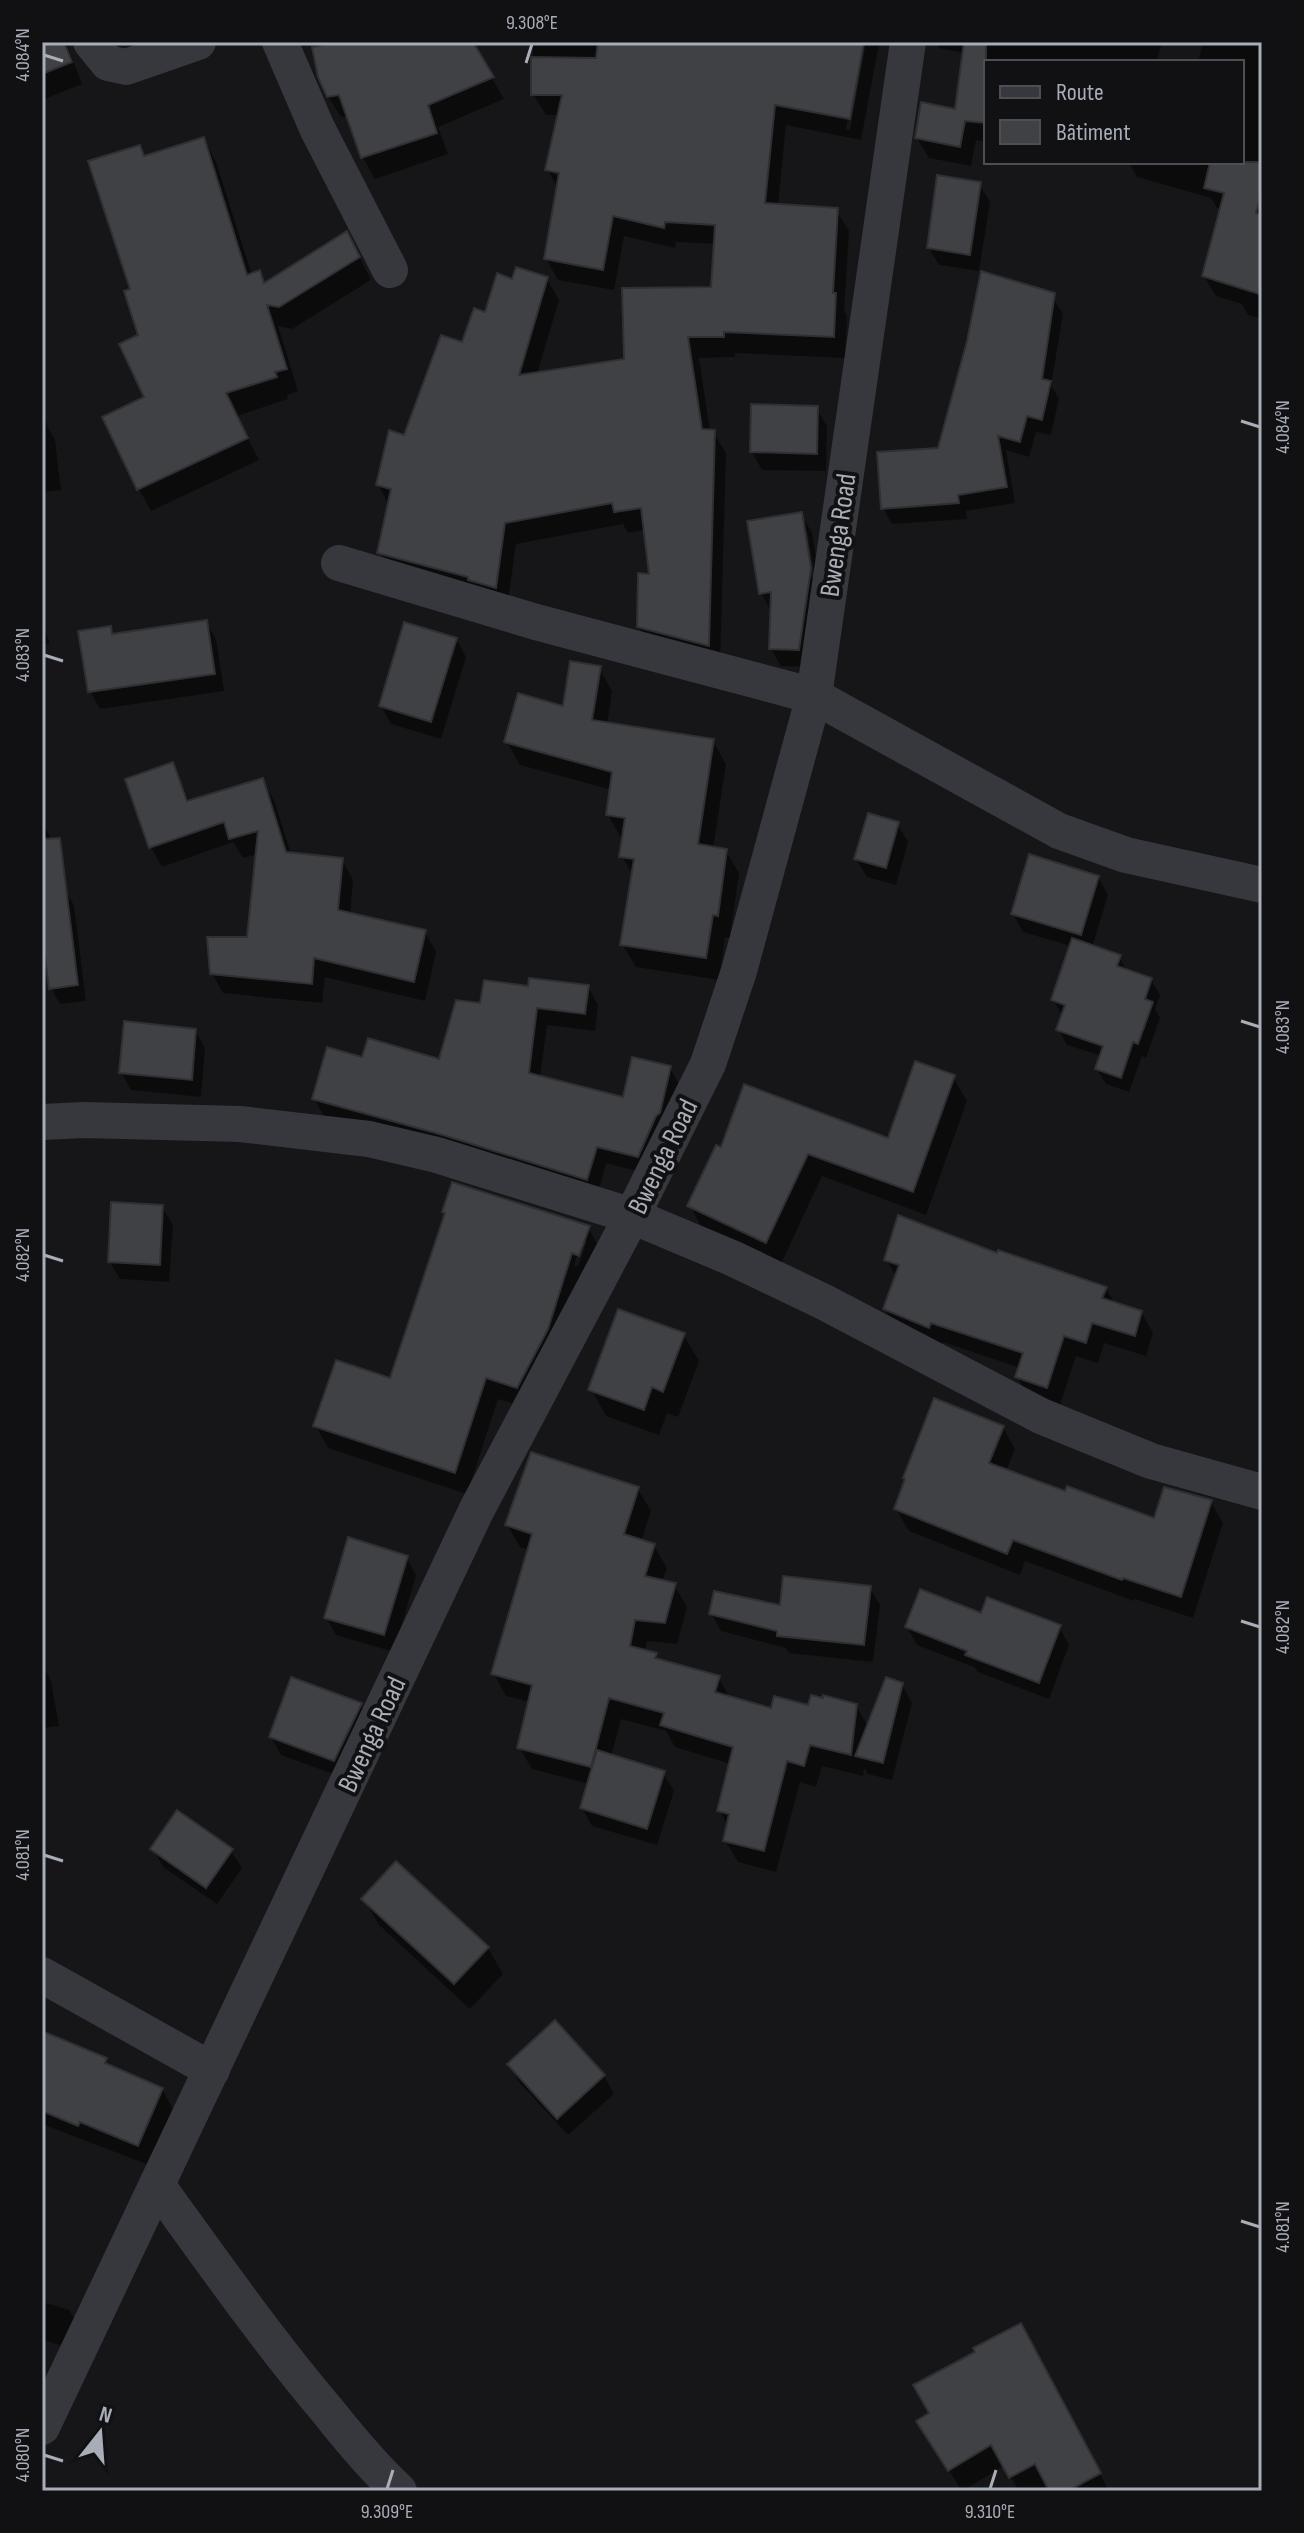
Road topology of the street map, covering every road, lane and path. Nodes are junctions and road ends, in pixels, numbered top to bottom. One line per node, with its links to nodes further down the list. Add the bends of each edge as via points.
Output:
1 (91, 42): 2 (street, via 108,63 126,67)
2 (198, 42)
3 (280, 42): 5 (street, via 317,128)
4 (908, 42): 7 (street, Bwenga Road)
5 (390, 270)
6 (339, 563): 7 (street, via 480,607)
7 (814, 696): 8 (street, via 1059,831 1126,855); 10 (street, Bwenga Road, via 739,971 708,1064)
8 (1262, 885)
9 (42, 1122): 10 (street, via 240,1124 369,1139)
10 (632, 1216): 11 (street, via 824,1302 1041,1416 1151,1461); 13 (street, Bwenga Road, via 476,1511)
11 (1262, 1492)
12 (42, 1975): 13 (street)
13 (212, 2070): 14 (street, Bwenga Road)
14 (157, 2185): 15 (street, Bwenga Road); 17 (street, via 307,2387)
15 (56, 2367): 16 (street, Bwenga Road)
16 (42, 2427)
17 (399, 2491)

